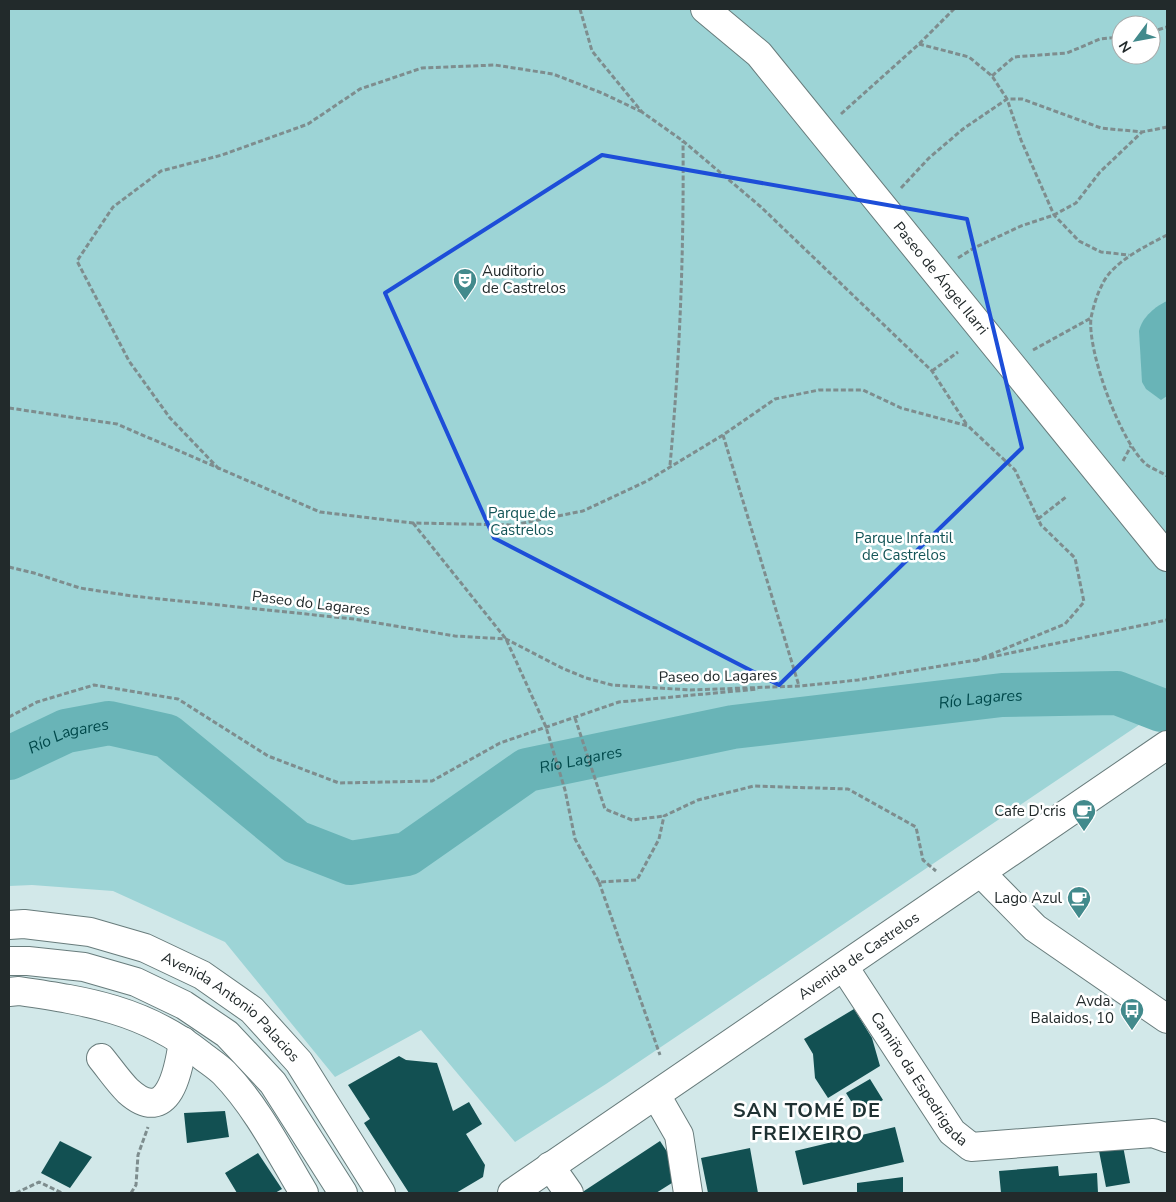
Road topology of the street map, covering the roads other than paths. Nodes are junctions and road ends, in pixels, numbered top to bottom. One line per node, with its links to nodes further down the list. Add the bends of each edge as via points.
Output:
1 (705, 9): 2 (main road, Paseo de Ángel Ilarri, via 759,54)
2 (1167, 558)
3 (1167, 745): 4 (main road, Avenida de Castrelos)
4 (981, 873): 7 (main road, Avenida de Castrelos); 9 (main road, via 1035,928)
5 (9, 925): 17 (main road, Avenida Antonio Palacios, via 90,932 145,948 202,976 252,1010 299,1062)
6 (9, 961): 16 (main road, Avenida Antonio Palacios, via 84,967 136,982 184,1005 220,1029 274,1083)
7 (844, 967): 12 (main road, Avenida de Castrelos); 13 (main road, Camiño da Espedrigada, via 952,1132 971,1147 1153,1133)
8 (9, 992): 10 (main road, via 82,1000 145,1019)
9 (1167, 1019)
10 (183, 1041): 11 (main road, via 174,1085 160,1100 146,1102 129,1091); 15 (main road, via 223,1073 257,1116)
11 (101, 1058)
12 (656, 1095): 14 (main road, Avenida de Castrelos); 20 (main road, via 679,1135)
13 (1167, 1138)
14 (550, 1166): 18 (main road, Avenida de Castrelos); 19 (main road)
15 (304, 1193)
16 (343, 1193)
17 (381, 1193)
18 (512, 1193)
19 (569, 1193)
20 (688, 1193)

